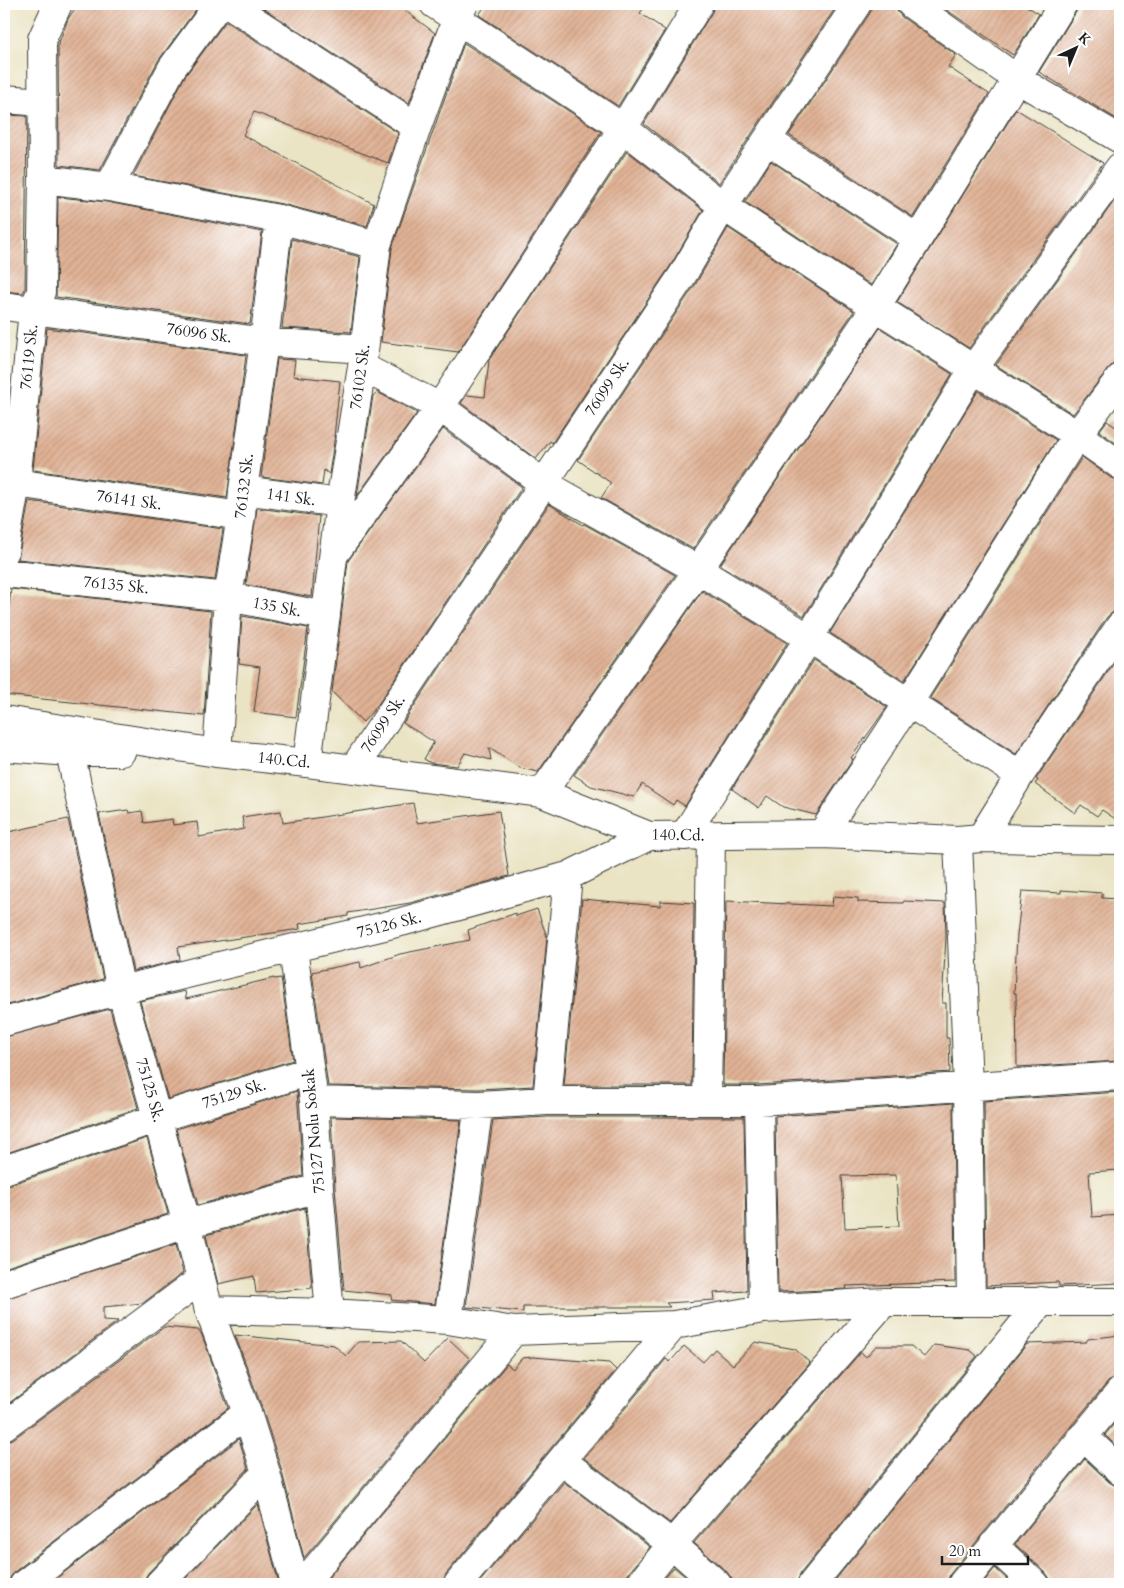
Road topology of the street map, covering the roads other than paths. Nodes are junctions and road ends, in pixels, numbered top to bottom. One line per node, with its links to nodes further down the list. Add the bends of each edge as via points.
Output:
1 (58, 4): 12 (street, 76119 Sk., via 42,39)
2 (219, 4): 19 (street, via 172,68)
3 (229, 4): 13 (street)
4 (434, 4): 9 (street)
5 (857, 4): 16 (street, 76099 Sk.)
6 (911, 4): 10 (street)
7 (1063, 4): 10 (street)
8 (687, 8): 14 (street)
9 (460, 12): 13 (street, 76102 Sk.); 14 (street)
10 (1017, 79): 15 (street); 22 (street)
11 (4, 99): 12 (street)
12 (42, 102): 18 (street, 76119 Sk.)
13 (417, 127): 23 (street, 76102 Sk.)
14 (623, 128): 20 (street); 31 (street)
15 (1120, 139)
16 (767, 140): 20 (street, 76099 Sk.); 22 (street)
17 (1120, 167): 29 (street)
18 (43, 179): 19 (street); 26 (street, 76119 Sk., via 41,292)
19 (109, 188): 21 (street)
20 (723, 206): 25 (street); 34 (street, 76099 Sk., via 682,276)
21 (279, 220): 23 (street); 27 (street, 76132 Sk.)
22 (918, 239): 25 (street)
23 (377, 245): 28 (street, 76102 Sk.)
24 (4, 306): 26 (street, 76096 Sk.)
25 (876, 307): 29 (street); 40 (street)
26 (34, 310): 27 (street, 76096 Sk.); 35 (street, 76119 Sk.)
27 (264, 342): 28 (street, 76096 Sk.); 36 (street, 76132 Sk.)
28 (363, 358): 31 (street); 37 (street, 76102 Sk.)
29 (974, 368): 32 (street); 45 (street)
30 (1120, 378): 32 (street)
31 (440, 407): 34 (street); 39 (street)
32 (1077, 435): 33 (street); 46 (street)
33 (1120, 465)
34 (543, 482): 40 (street); 52 (street, 76099 Sk.)
35 (16, 483): 36 (street, 76141 Sk.); 38 (street, 76119 Sk.)
36 (242, 503): 37 (street, 141 Sk.); 42 (street, 76132 Sk.)
37 (340, 503): 39 (street, 76102 Sk.)
38 (4, 552)
39 (334, 555): 43 (street, 76102 Sk.)
40 (698, 570): 45 (street); 54 (street)
41 (4, 573): 42 (street, 76135 Sk.)
42 (228, 597): 43 (street, 135 Sk.); 50 (street, 76132 Sk.)
43 (326, 616): 51 (street, 76102 Sk.)
44 (1120, 626): 53 (street)
45 (810, 638): 46 (street); 57 (street)
46 (909, 702): 53 (street); 55 (street)
47 (4, 720): 50 (street, 140.Cd.)
48 (4, 747): 49 (street, 140.Cd.)
49 (70, 752): 50 (street, 140.Cd.); 63 (street, 75125 Sk.)
50 (217, 753): 51 (street, 140.Cd.)
51 (307, 762): 52 (street, 140.Cd.)
52 (354, 768): 54 (street, 140.Cd.)
53 (1020, 775): 59 (street)
54 (542, 793): 56 (street, 140.Cd.)
55 (822, 834): 58 (street, 140.Cd.); 59 (street, 140.Cd.)
56 (649, 836): 57 (street, 140.Cd.); 61 (street, 75126 Sk.)
57 (684, 836): 58 (street, 140.Cd.)
58 (711, 836): 68 (street)
59 (970, 839): 60 (street, 140.Cd.); 67 (street)
60 (1120, 840)
61 (568, 876): 62 (street, 75126 Sk.); 70 (street)
62 (293, 949): 63 (street, 75126 Sk.); 65 (street, 75127 Nolu Sokak)
63 (121, 990): 64 (street, 75126 Sk.); 73 (street, 75125 Sk.)
64 (4, 1022)
65 (310, 1070): 69 (street, 75127 Nolu Sokak); 73 (street, 75129 Sk.)
66 (1120, 1076): 67 (street)
67 (968, 1087): 71 (street); 81 (street)
68 (707, 1100): 70 (street); 71 (street)
69 (314, 1101): 72 (street); 75 (street, 75127 Nolu Sokak)
70 (547, 1101): 72 (street)
71 (759, 1101): 83 (street)
72 (479, 1104): 86 (street)
73 (158, 1118): 74 (street, 75129 Sk.); 76 (street, 75125 Sk.)
74 (4, 1170)
75 (319, 1188): 76 (street); 85 (street, 75127 Nolu Sokak)
76 (188, 1224): 77 (street, 75125 Sk.); 78 (street)
77 (200, 1280): 84 (street, 75125 Sk.); 91 (street)
78 (4, 1284)
79 (1042, 1301): 81 (street); 82 (street); 105 (street)
80 (884, 1302): 81 (street); 83 (street); 96 (street)
81 (970, 1302)
82 (1120, 1302)
83 (764, 1309): 87 (street)
84 (209, 1310): 85 (street); 90 (street, 75125 Sk.)
85 (330, 1313): 86 (street)
86 (448, 1320): 88 (street)
87 (674, 1325): 88 (street); 93 (street)
88 (514, 1331): 101 (street)
89 (1120, 1392): 92 (street)
90 (248, 1413): 95 (street, 75125 Sk.); 98 (street)
91 (4, 1426)
92 (1083, 1436): 94 (street); 97 (street)
93 (562, 1461): 96 (street); 102 (street)
94 (1120, 1471)
95 (266, 1473): 99 (street); 100 (street, 75125 Sk.)
96 (672, 1544): 103 (street); 104 (street)
97 (994, 1545): 106 (street); 107 (street)
98 (24, 1584)
99 (159, 1584)
100 (295, 1584)
101 (303, 1584)
102 (458, 1584)
103 (640, 1584)
104 (718, 1584)
105 (812, 1584)
106 (962, 1584)
107 (1035, 1584)

